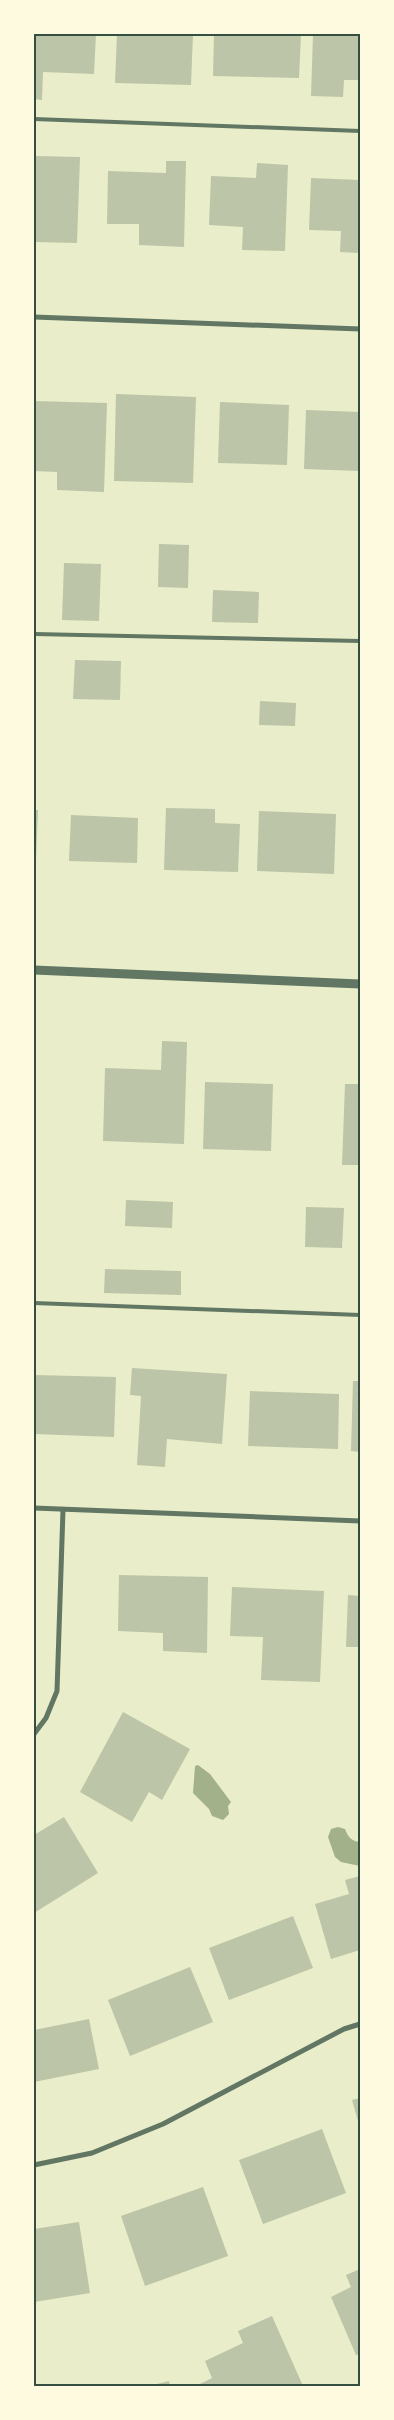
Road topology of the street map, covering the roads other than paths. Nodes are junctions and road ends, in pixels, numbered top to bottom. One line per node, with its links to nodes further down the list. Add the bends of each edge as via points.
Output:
1 (34, 120): 2 (lane)
2 (360, 131)
3 (34, 317): 4 (street)
4 (360, 329)
5 (34, 634): 6 (lane)
6 (360, 641)
7 (34, 970): 8 (street)
8 (360, 984)
9 (34, 1302): 10 (lane)
10 (360, 1315)
11 (34, 1508): 12 (street)
12 (62, 1510): 13 (street); 14 (street, via 57,1691 46,1718)
13 (360, 1521)
14 (34, 1734)
15 (360, 2024): 16 (street, via 344,2029 164,2124 92,2153)
16 (34, 2165)

